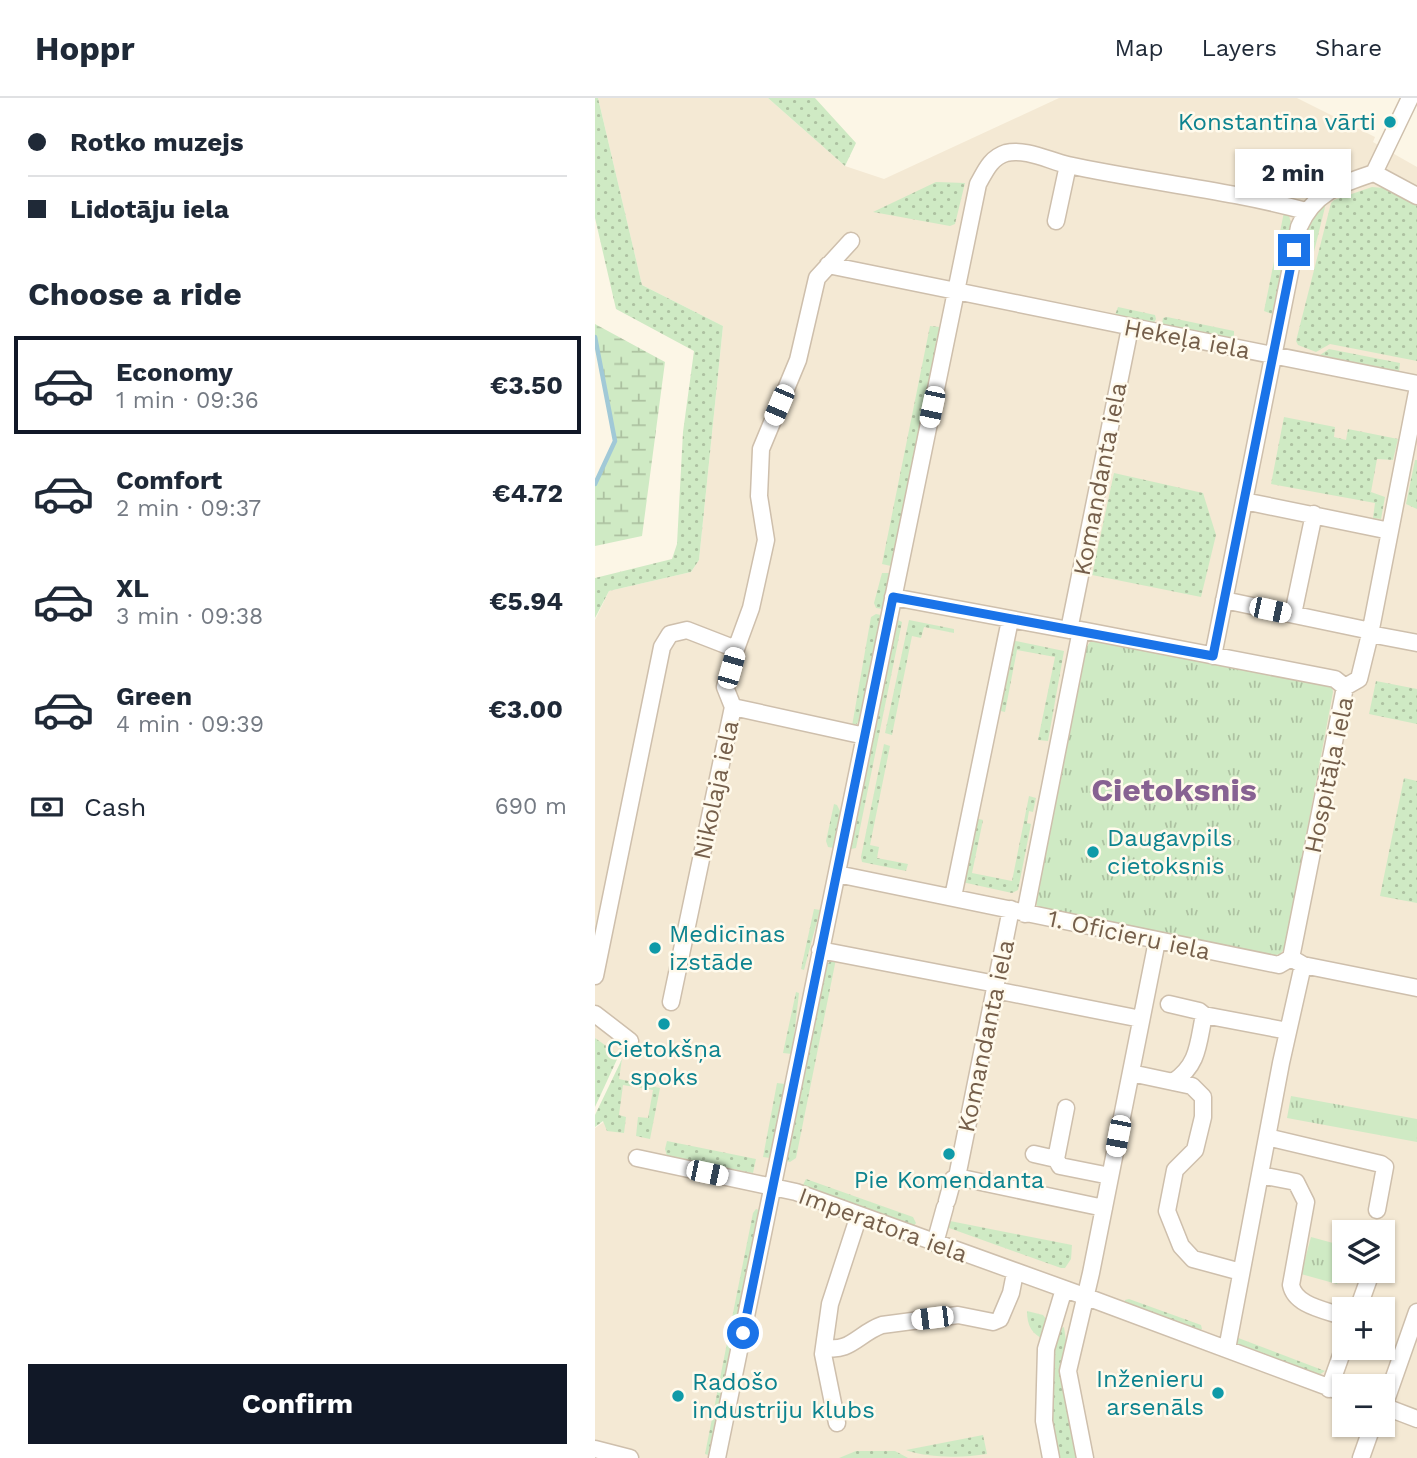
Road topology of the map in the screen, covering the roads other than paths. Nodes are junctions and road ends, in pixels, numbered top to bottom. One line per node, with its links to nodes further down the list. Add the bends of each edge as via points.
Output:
1 (1410, 98): 3 (street)
2 (1068, 165): 5 (street); 6 (street); 9 (street, via 1006,153 990,163 978,184)
3 (1374, 173): 4 (street); 5 (street, via 1333,188)
4 (1417, 196)
5 (1305, 211): 11 (street)
6 (1056, 221)
7 (851, 241): 8 (street, Nikolaja iela)
8 (828, 265): 9 (street); 24 (street, Nikolaja iela, via 817,278 797,360 761,449 759,496 766,540 751,608)
9 (957, 290): 10 (street, Hekeļa iela); 17 (street)
10 (1130, 328): 11 (street, Hekeļa iela); 21 (street, Komandanta iela)
11 (1272, 356): 12 (street, Hekeļa iela); 14 (street)
12 (1417, 384)
13 (1417, 392): 16 (street, Hospitāļa iela)
14 (1244, 500): 15 (street); 18 (street)
15 (1314, 514): 16 (street); 19 (street)
16 (1390, 531): 22 (street, Hospitāļa iela)
17 (893, 597): 20 (street); 28 (street)
18 (1224, 600): 19 (street); 25 (street)
19 (1293, 614): 22 (street)
20 (1010, 620): 21 (street); 30 (street)
21 (1075, 630): 25 (street); 31 (street, Komandanta iela)
22 (1370, 633): 23 (street); 26 (street, Hospitāļa iela, via 1359,679)
23 (1417, 643)
24 (736, 649): 27 (street, Nikolaja iela, via 725,687); 35 (street, via 687,630 670,634 662,647)
25 (1213, 656): 26 (street, via 1335,679)
26 (1345, 687): 34 (street, Hospitāļa iela)
27 (733, 707): 28 (street); 38 (street, Nikolaja iela)
28 (865, 736): 29 (street)
29 (837, 874): 30 (street, 1. Oficieru iela); 33 (street)
30 (953, 897): 31 (street, 1. Oficieru iela)
31 (1019, 911): 32 (street, 1. Oficieru iela); 36 (street, Komandanta iela)
32 (1157, 941): 34 (street, 1. Oficieru iela, via 1279,965); 42 (street)
33 (820, 950): 36 (street); 55 (street)
34 (1297, 961): 37 (street, 1. Oficieru iela); 43 (street, Hospitāļa iela)
35 (595, 976)
36 (996, 987): 42 (street); 54 (street, Komandanta iela)
37 (1417, 988)
38 (671, 1002)
39 (1169, 1004): 41 (street)
40 (595, 1014): 44 (street)
41 (1204, 1015): 43 (street); 46 (street, via 1193,1064)
42 (1142, 1019): 45 (street)
43 (1288, 1031): 48 (street, Hospitāļa iela)
44 (630, 1041)
45 (1131, 1073): 46 (street); 53 (street)
46 (1173, 1082): 60 (street, via 1192,1086 1205,1106 1195,1150 1175,1170 1167,1211 1173,1228 1193,1259)
47 (1066, 1108): 51 (street)
48 (1267, 1137): 52 (street, Hospitāļa iela); 57 (street, via 1381,1164 1385,1167)
49 (1034, 1154): 51 (street)
50 (637, 1158): 55 (street, Imperatora iela)
51 (1056, 1159): 53 (street, via 1061,1166)
52 (1260, 1175): 60 (street, Hospitāļa iela); 64 (street, via 1296,1182 1306,1202 1292,1292)
53 (1110, 1176): 56 (street)
54 (957, 1177): 56 (street); 59 (street, Komandanta iela)
55 (773, 1186): 58 (street, Imperatora iela); 76 (street)
56 (1104, 1208): 63 (street)
57 (1377, 1210)
58 (859, 1215): 59 (street, Imperatora iela); 66 (street, via 830,1304)
59 (935, 1243): 61 (street, Imperatora iela)
60 (1241, 1272): 67 (street, Hospitāļa iela)
61 (1015, 1273): 62 (street, Imperatora iela); 66 (street, via 1000,1319 993,1322 958,1315 882,1325 844,1348)
62 (1064, 1289): 63 (street, Imperatora iela); 77 (street, via 1046,1349 1044,1420)
63 (1084, 1296): 67 (street, Imperatora iela); 78 (street, via 1068,1371)
64 (1332, 1312)
65 (1417, 1312): 68 (street)
66 (824, 1347): 72 (street)
67 (1227, 1349): 69 (street, Imperatora iela)
68 (1395, 1374)
69 (1332, 1389)
70 (1395, 1411): 71 (street)
71 (1417, 1419)
72 (837, 1423)
73 (1368, 1437): 79 (street)
74 (595, 1449): 75 (street)
75 (630, 1458)
76 (717, 1458)
77 (1051, 1458)
78 (1085, 1458)
79 (1361, 1458)

